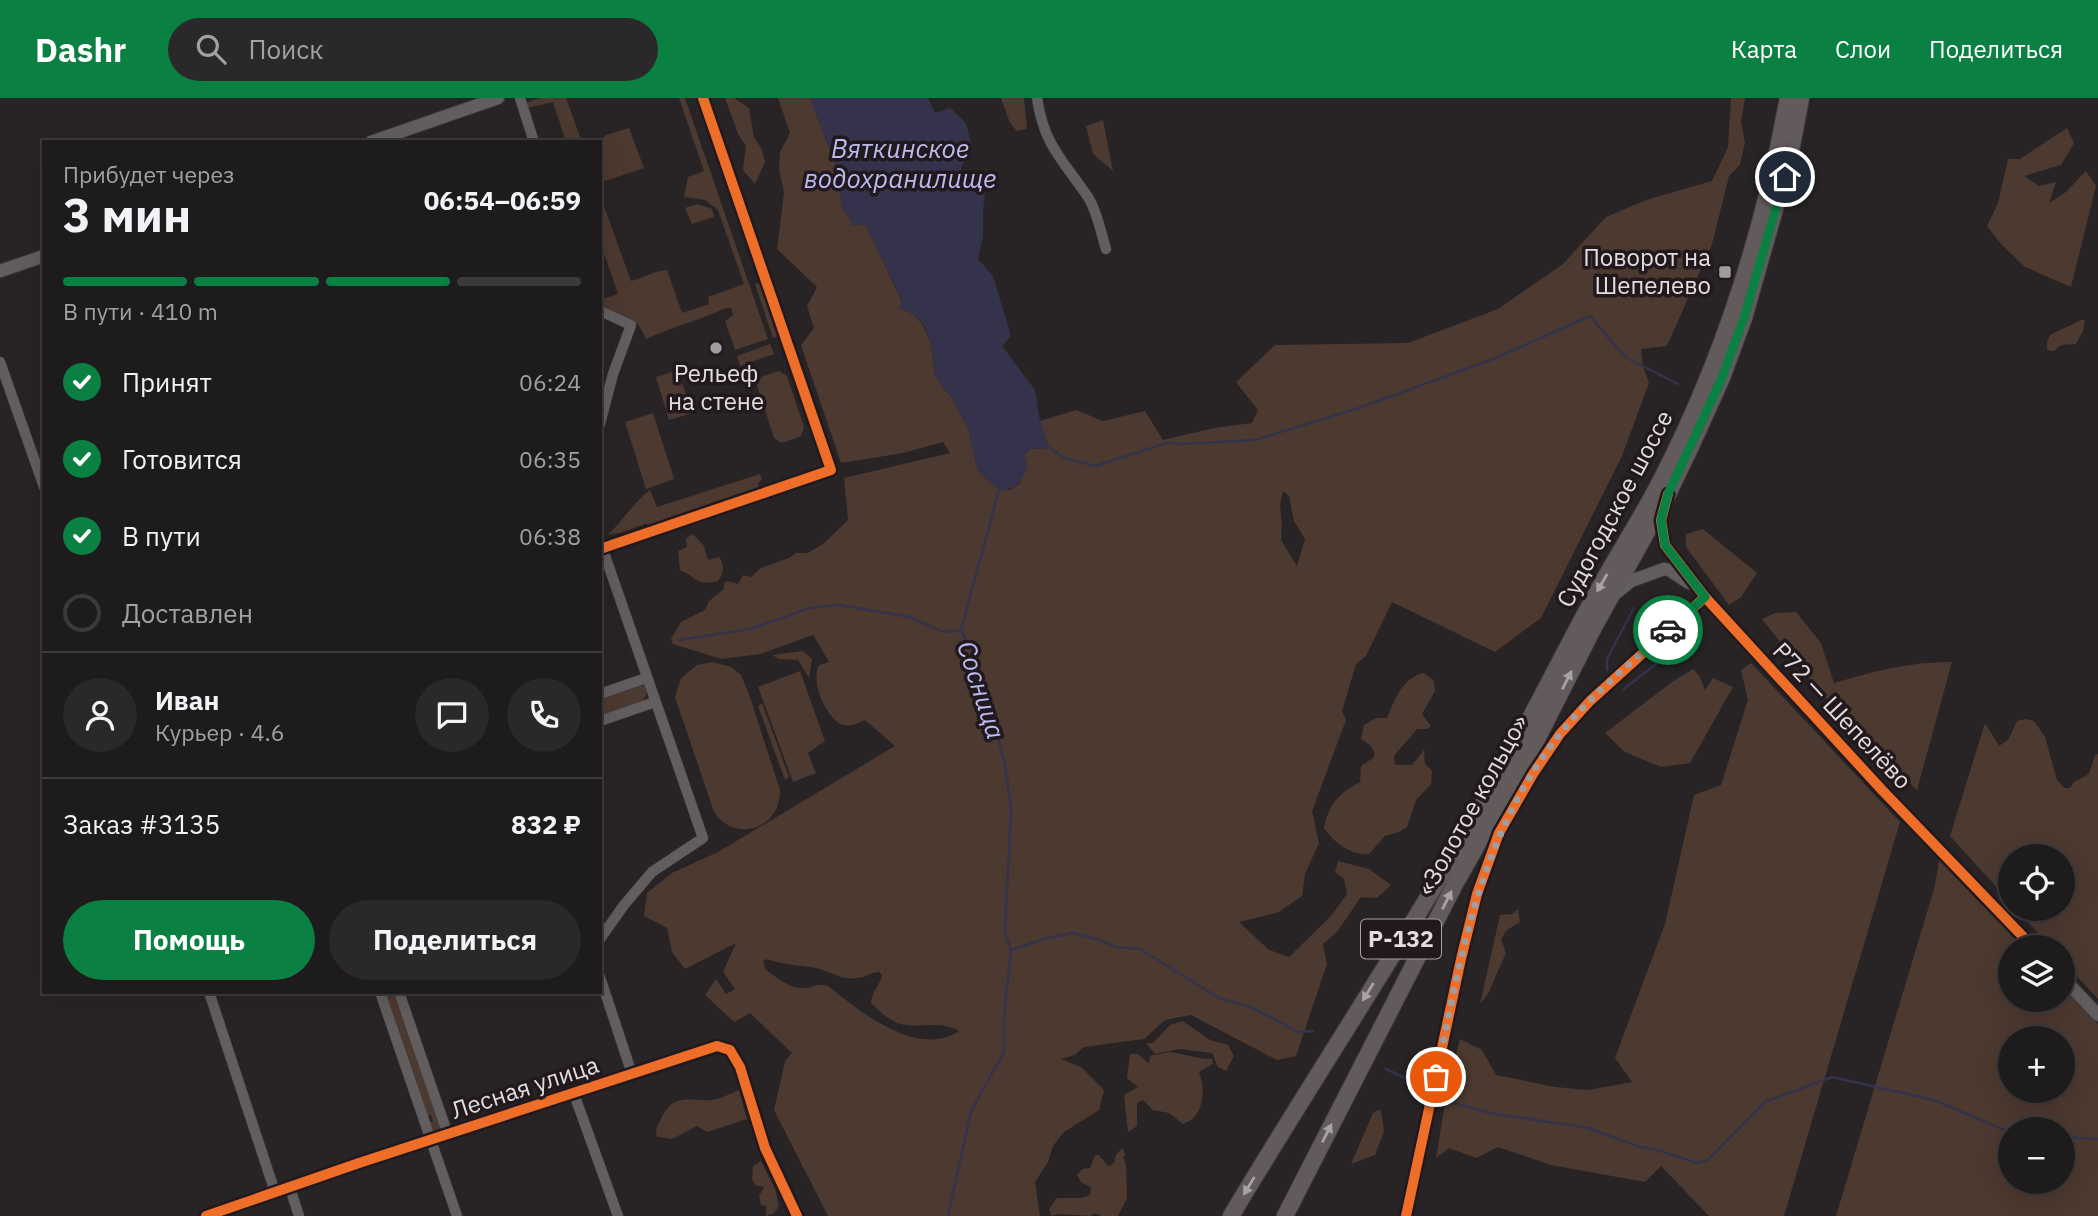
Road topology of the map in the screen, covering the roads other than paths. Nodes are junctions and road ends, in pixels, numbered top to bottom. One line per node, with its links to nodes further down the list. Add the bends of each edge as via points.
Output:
1 (498, 98): 7 (street)
2 (520, 98): 8 (street)
3 (702, 98): 17 (street, via 831,470)
4 (1037, 98): 9 (street, via 1043,129 1090,200)
5 (1788, 98): 21 (main road, Судогодское шоссе / Р-132, one-way to 21, via 1757,232 1702,390 1661,481)
6 (1801, 98): 16 (main road, Судогодское шоссе / Р-132, via 1790,156 1744,318)
7 (377, 140)
8 (533, 140)
9 (1106, 249)
10 (42, 257): 11 (street)
11 (0, 271)
12 (602, 312): 14 (street, via 631,325)
13 (0, 362): 15 (street)
14 (602, 416)
15 (42, 481)
16 (1668, 494): 19 (main road, «Золотое кольцо» / Р-132); 20 (street, Р72 — Шепелёво, via 1661,520 1665,545)
17 (602, 547)
18 (602, 550): 22 (street)
19 (1612, 596): 20 (street, via 1631,581 1664,569); 46 (main road, «Золотое кольцо» / Р-132, one-way to 19, via 1455,884)
20 (1705, 597): 26 (street, Р72 — Шепелёво); 47 (street, via 1560,734 1499,833 1461,959)
21 (1562, 658): 45 (main road, «Золотое кольцо» / Р-132, one-way to 45, via 1448,863)
22 (646, 678): 23 (street); 24 (street)
23 (602, 693)
24 (654, 702): 25 (street); 27 (street, via 703,838 652,872)
25 (602, 720)
26 (2021, 935)
27 (602, 936)
28 (602, 983): 34 (street, Лесная улица)
29 (2075, 991): 33 (street)
30 (210, 994): 39 (street)
31 (381, 994): 37 (street)
32 (400, 994): 36 (street)
33 (2098, 1015)
34 (632, 1074): 35 (street, Лесная улица); 44 (street, via 717,1046 730,1050 740,1067 765,1148)
35 (574, 1094): 36 (street, Лесная улица); 43 (street)
36 (449, 1135): 37 (street, Лесная улица)
37 (431, 1140): 38 (street, Лесная улица); 42 (street)
38 (290, 1188): 39 (street, Лесная улица); 41 (street)
39 (275, 1192): 40 (street, Лесная улица)
40 (206, 1216)
41 (299, 1216)
42 (457, 1216)
43 (618, 1216)
44 (797, 1216)
45 (1231, 1216)
46 (1285, 1216)
47 (1406, 1216)

